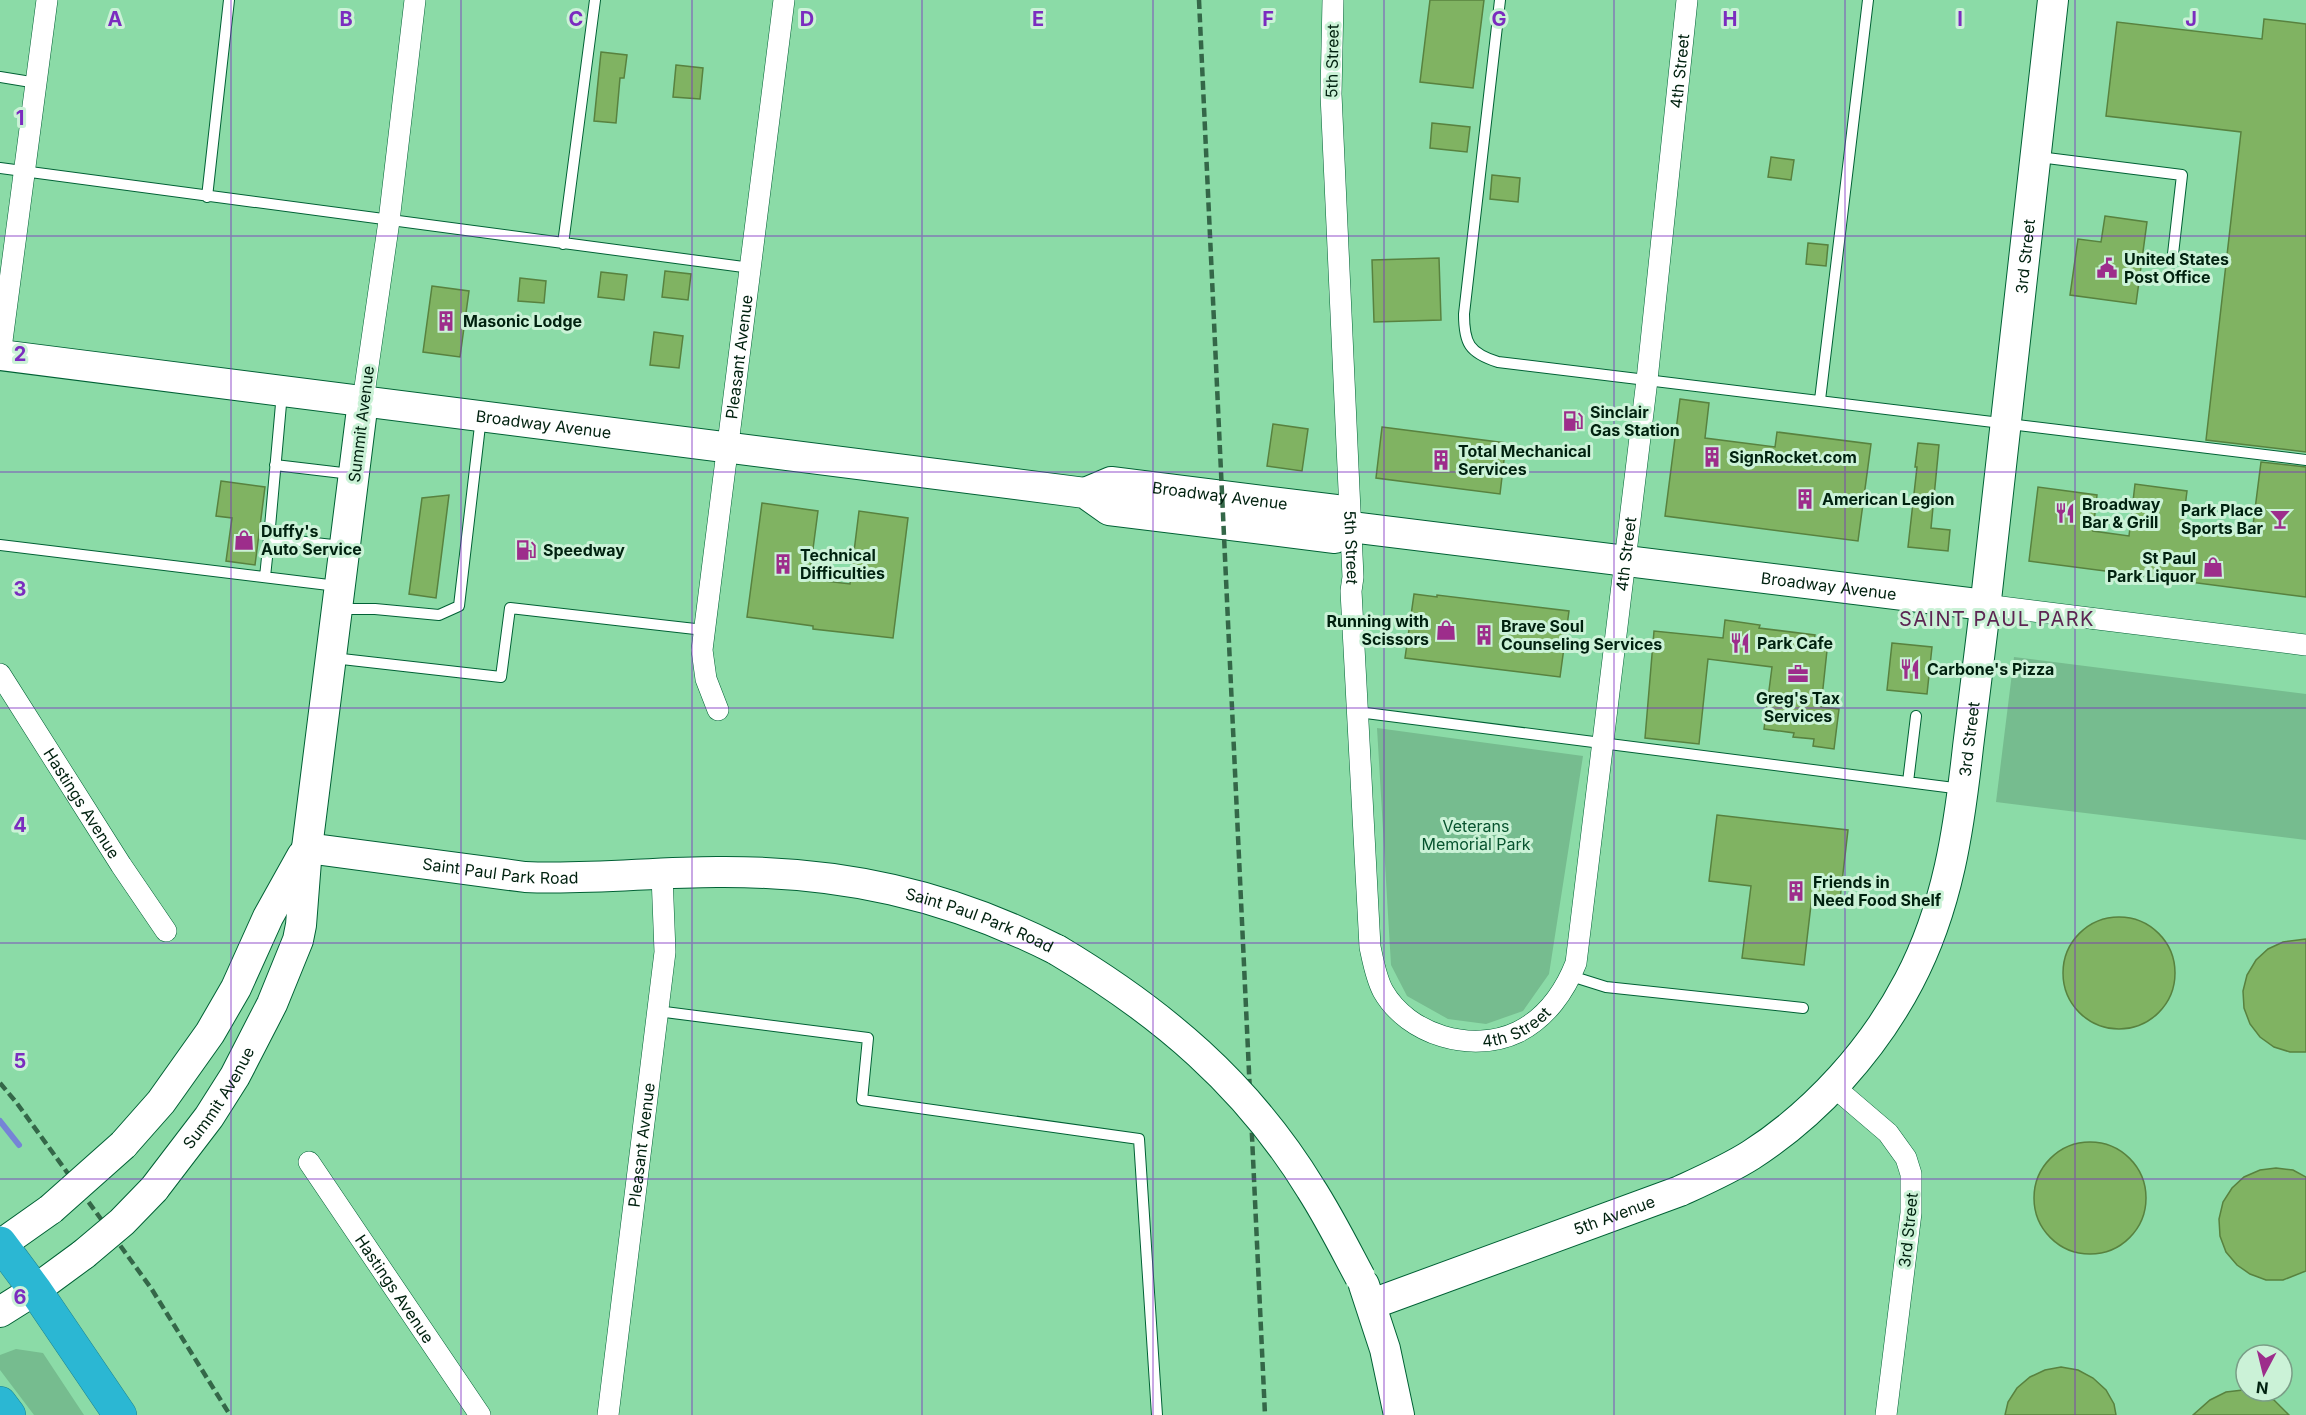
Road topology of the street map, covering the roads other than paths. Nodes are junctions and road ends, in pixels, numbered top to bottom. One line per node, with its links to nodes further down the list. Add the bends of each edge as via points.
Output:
1 (47, 0): 12 (street)
2 (229, 0): 16 (lane)
3 (415, 0): 17 (street, Summit Avenue)
4 (595, 0): 18 (lane)
5 (784, 0): 20 (street, Pleasant Avenue)
6 (1333, 0): 32 (street, 5th Street, via 1330,94)
7 (1500, 0): 22 (lane, via 1464,314 1468,345 1480,356 1498,362)
8 (1687, 0): 22 (street, 4th Street)
9 (1868, 0): 24 (lane)
10 (2053, 0): 13 (street, 3rd Street)
11 (0, 77): 12 (lane)
12 (37, 83): 15 (street)
13 (2036, 157): 19 (lane, via 2182,175); 27 (street, 3rd Street)
14 (0, 168): 15 (lane)
15 (26, 171): 16 (lane); 21 (street)
16 (207, 197): 17 (lane)
17 (389, 221): 18 (lane); 25 (street, Summit Avenue)
18 (563, 244): 20 (lane)
19 (2173, 255)
20 (751, 268): 28 (street, Pleasant Avenue)
21 (0, 356): 23 (street, Broadway Avenue)
22 (1647, 380): 24 (lane); 36 (street, 4th Street)
23 (282, 391): 25 (street, Broadway Avenue); 30 (lane)
24 (1820, 400): 27 (lane)
25 (363, 401): 26 (street, Broadway Avenue); 31 (street, Summit Avenue)
26 (481, 417): 28 (street, Broadway Avenue); 38 (lane, via 459,606 439,615 375,609)
27 (2007, 423): 29 (lane); 39 (street, 3rd Street)
28 (727, 447): 32 (street, Broadway Avenue, via 1085,493 1111,482 1336,510); 40 (street, Pleasant Avenue)
29 (2306, 460)
30 (275, 465): 31 (lane); 33 (lane)
31 (354, 474): 35 (street, Summit Avenue)
32 (1351, 527): 36 (street, Broadway Avenue); 45 (street, 5th Street)
33 (269, 538): 35 (lane); 37 (lane)
34 (0, 545): 37 (lane)
35 (345, 546): 38 (street, Summit Avenue)
36 (1624, 561): 39 (street, Broadway Avenue); 47 (street, 4th Street)
37 (265, 577): 38 (lane)
38 (339, 598): 42 (street, Summit Avenue)
39 (1985, 605): 41 (street, Broadway Avenue); 49 (street, 3rd Street)
40 (704, 630): 42 (lane, via 510,608 501,677); 44 (street, Pleasant Avenue, via 703,668)
41 (2306, 645)
42 (331, 657): 50 (street, Summit Avenue)
43 (0, 674): 52 (street, Hastings Avenue)
44 (718, 710)
45 (1358, 712): 47 (lane); 56 (street, 5th Street, via 1370,947 1375,969 1382,990 1394,1007 1436,1034)
46 (1916, 716): 48 (lane)
47 (1601, 743): 48 (lane); 53 (street, 4th Street, via 1576,963)
48 (1908, 782): 49 (lane)
49 (1963, 789): 57 (street, 3rd Street, via 1950,873 1921,956 1871,1042)
50 (307, 848): 51 (street, Saint Paul Park Road, via 525,877); 59 (street, Summit Avenue, bridge, via 268,917 236,988 210,1033 161,1102 123,1145 51,1209); 60 (street, Summit Avenue, bridge, via 302,925 282,983 223,1096 154,1189 122,1222)
51 (662, 874): 55 (street, Pleasant Avenue, via 665,937); 61 (street, Saint Paul Park Road, bridge, via 760,872 858,881 971,913 1057,950 1159,1017 1248,1101 1329,1218)
52 (166, 931)
53 (1571, 976): 54 (lane, via 1606,987); 56 (street, 4th Street, via 1556,1001 1518,1032 1491,1040)
54 (1803, 1008)
55 (657, 1011): 67 (street, Pleasant Avenue); 68 (lane, via 868,1038 862,1100 1138,1139)
56 (1465, 1041)
57 (1833, 1086): 61 (street, 5th Avenue, via 1766,1145 1709,1178); 70 (street, 3rd Street, via 1892,1137 1911,1174 1911,1213)
58 (309, 1162): 66 (street, Hastings Avenue)
59 (0, 1244): 60 (highway)
60 (35, 1290): 62 (street, Summit Avenue); 65 (highway)
61 (1372, 1304): 69 (street, Saint Paul Park Road)
62 (0, 1312)
63 (0, 1403): 64 (highway)
64 (9, 1415)
65 (120, 1415)
66 (480, 1415)
67 (608, 1415)
68 (1157, 1415)
69 (1399, 1415)
70 (1886, 1415)

